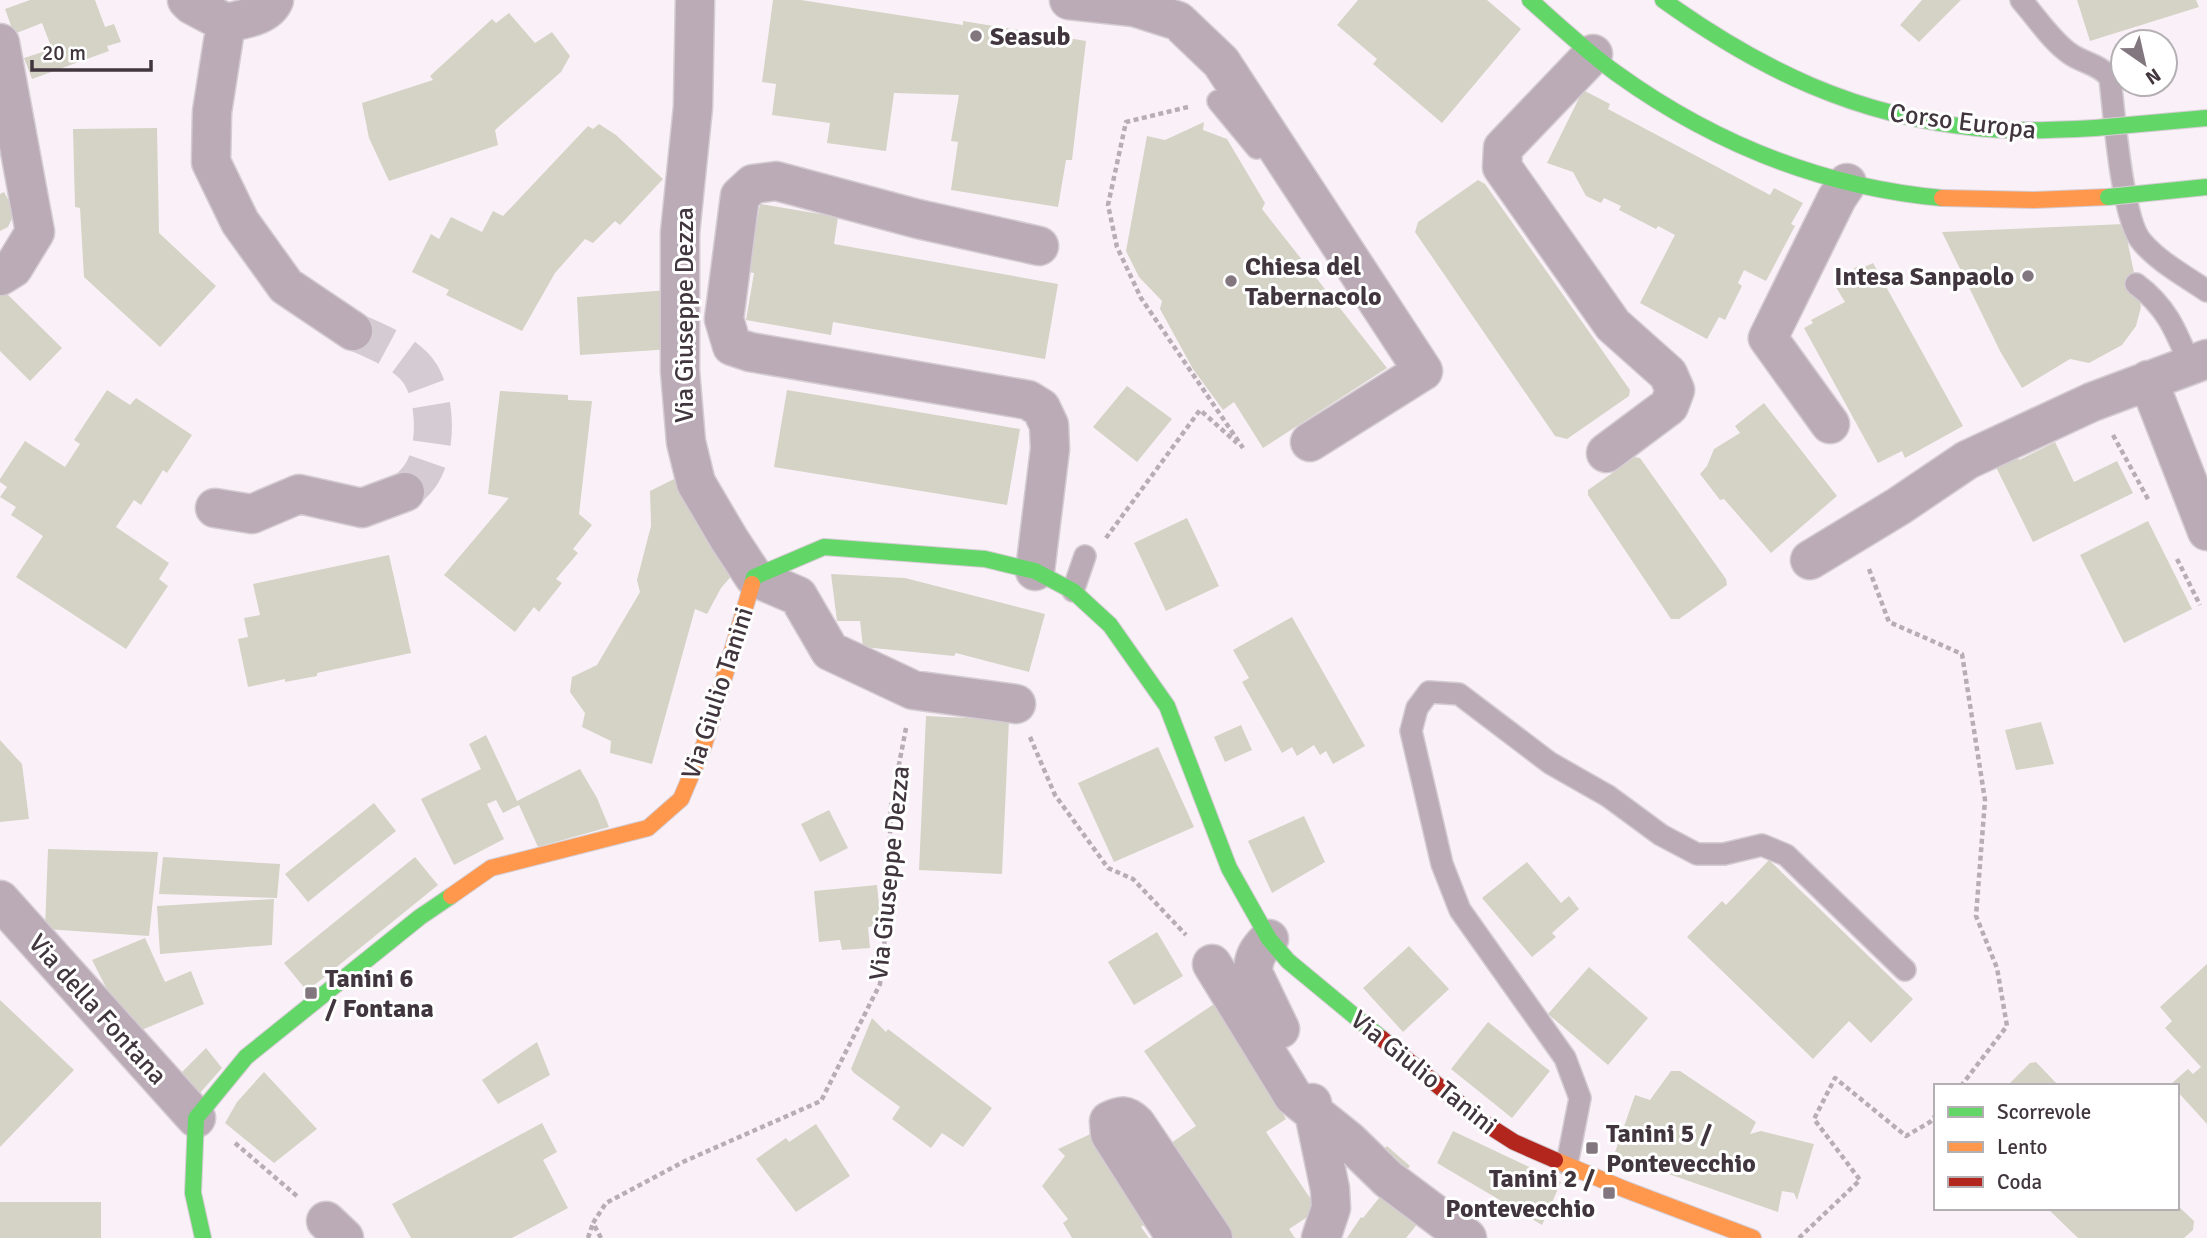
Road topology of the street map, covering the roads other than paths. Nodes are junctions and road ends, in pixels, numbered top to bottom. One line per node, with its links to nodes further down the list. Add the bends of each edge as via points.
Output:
1 (187, 0): 8 (street)
2 (274, 0): 8 (street, via 271,7 250,18)
3 (695, 0): 32 (street, Via Giuseppe Dezza, via 693,107 680,233 680,371 686,442 696,484)
4 (1069, 0): 16 (street, via 1134,7 1178,21 1221,62)
5 (1530, 0): 10 (main road)
6 (1663, 0): 12 (main road, Corso Europa, bridge, via 1734,50 1809,86 1869,109 1917,120 2028,131)
7 (2021, 0): 19 (lane, via 2055,41 2110,78 2121,174 2134,231 2141,242)
8 (226, 23): 20 (street, via 212,112 211,162 240,222 286,286)
9 (0, 43): 17 (street, via 35,232 13,268)
10 (1592, 54): 13 (main road, via 1651,96 1708,128 1812,174); 25 (street, via 1503,148 1502,167 1613,325 1668,374 1675,390 1669,406)
11 (1218, 101): 16 (lane)
12 (2207, 118)
13 (1847, 183): 14 (main road, bridge, via 1912,195 2043,202); 23 (street, via 1768,338)
14 (2207, 187)
15 (1039, 246): 31 (street, via 776,181 752,184 740,196 724,318 732,346 750,352 1028,400 1041,408 1049,425 1050,449)
16 (1348, 257): 24 (street, via 1423,372)
17 (0, 276)
18 (2136, 284): 21 (lane, via 2169,317)
19 (2207, 291)
20 (352, 331)
21 (2198, 362): 22 (street)
22 (2148, 380): 28 (street); 30 (street, via 1967,460)
23 (1830, 424)
24 (1310, 442)
25 (1606, 453)
26 (405, 492): 27 (street, via 362,508 299,494 252,514)
27 (215, 508)
28 (2207, 531)
29 (1085, 556): 33 (lane)
30 (1810, 560)
31 (1035, 571): 32 (main road, Via Giulio Tanini, via 985,559 824,547); 33 (main road, Via Giulio Tanini)
32 (754, 577): 34 (street, via 798,596 830,651 913,690); 40 (main road, Via Giulio Tanini, via 704,745 681,799 648,828 491,868 420,917 246,1057)
33 (1073, 591): 36 (main road, Via Giulio Tanini, via 1110,625 1167,706 1229,868)
34 (1016, 704)
35 (0, 900): 40 (street, Via della Fontana)
36 (1269, 939): 39 (street, via 1256,952 1253,973 1302,1070); 41 (main road, Via Giulio Tanini, via 1288,961 1478,1119 1514,1142)
37 (1213, 964): 39 (street, via 1293,1096)
38 (1905, 970): 41 (lane, via 1786,855 1762,845 1724,854 1697,854 1530,749 1459,694 1429,692 1417,708 1411,731 1442,864 1460,910 1565,1058 1580,1098)
39 (1315, 1111): 45 (street, via 1331,1208); 46 (street, via 1388,1179)
40 (197, 1118): 42 (main road, via 193,1193)
41 (1567, 1164): 47 (main road, Via Giulio Tanini)
42 (202, 1238)
43 (1176, 1238): 44 (street, via 1110,1134 1109,1122 1121,1115 1136,1124)
44 (1213, 1238)
45 (1321, 1238)
46 (1467, 1238)
47 (1753, 1238)

